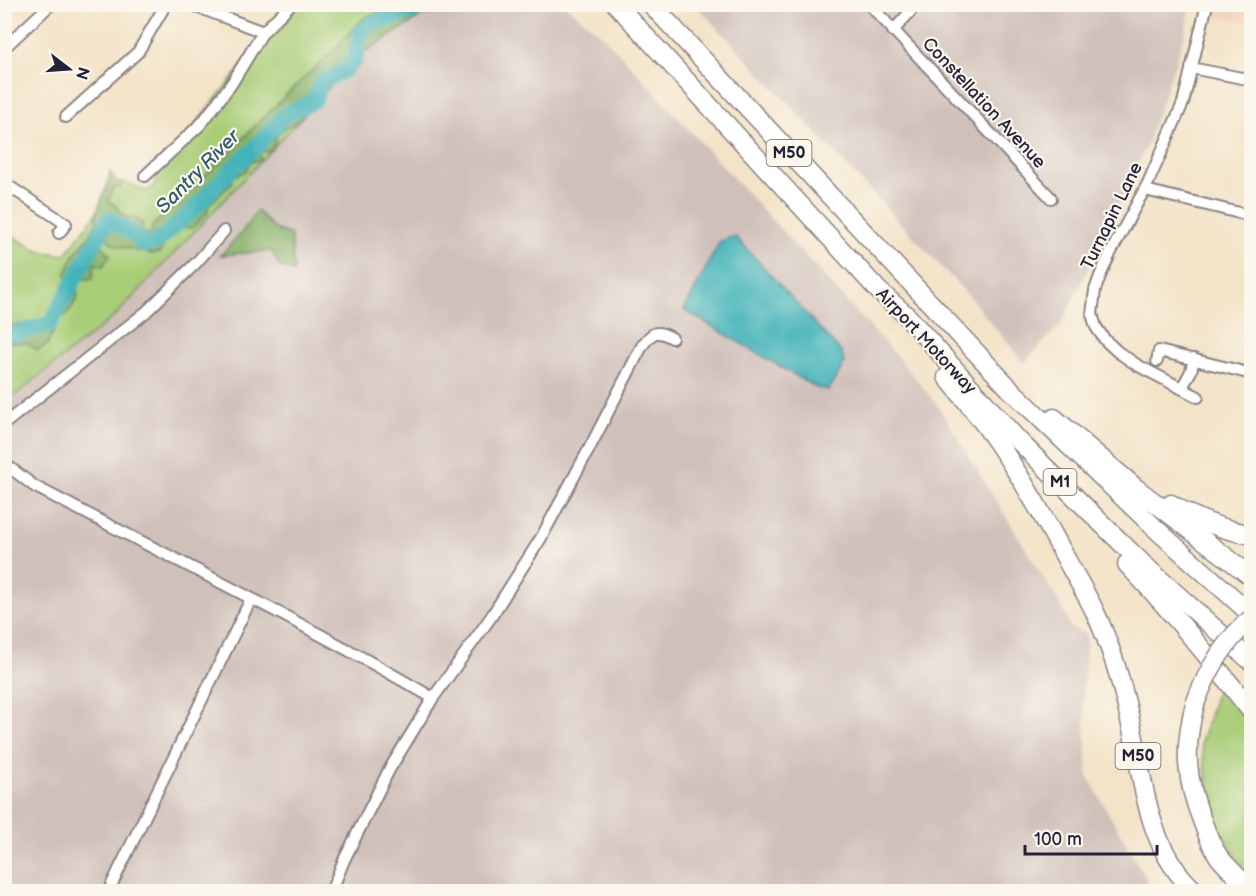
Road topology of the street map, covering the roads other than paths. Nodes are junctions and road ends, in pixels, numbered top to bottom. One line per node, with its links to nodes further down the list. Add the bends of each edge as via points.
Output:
1 (51, 4): 12 (street)
2 (166, 4): 15 (street, via 138,52)
3 (190, 4): 11 (street)
4 (291, 4): 11 (street)
5 (616, 4): 24 (highway, Airport Motorway / M50)
6 (651, 4): 25 (highway, Airport Motorway / M50)
7 (869, 4): 10 (street, Constellation Avenue)
8 (917, 4): 10 (street)
9 (1205, 4): 13 (street, Turnapin Lane)
10 (893, 31): 19 (street, Constellation Avenue)
11 (263, 32): 16 (street, via 202,123)
12 (4, 48)
13 (1191, 68): 14 (street); 18 (street, Turnapin Lane, via 1183,103)
14 (1251, 80)
15 (66, 117)
16 (145, 176)
17 (8, 185): 20 (street); 23 (street, via 66,224)
18 (1145, 190): 21 (street); 30 (street, Turnapin Lane, via 1100,276 1092,314 1100,334 1118,352)
19 (1051, 198)
20 (4, 199)
21 (1251, 216)
22 (224, 231): 32 (street, via 146,312)
23 (59, 233)
24 (879, 291): 33 (highway, Airport Motorway / M1, via 907,316); 45 (highway, M50, via 999,445 1048,524 1108,644 1154,829 1174,868)
25 (927, 301): 35 (highway, M50, via 999,370); 39 (highway, Airport Motorway / M1, via 1067,445)
26 (672, 338): 41 (street, via 662,333 648,336 541,538)
27 (1194, 359): 28 (street, via 1160,351); 29 (street); 30 (street)
28 (1156, 361)
29 (1251, 374)
30 (1182, 388): 31 (street, Turnapin Lane)
31 (1198, 397)
32 (4, 424)
33 (1016, 438): 40 (highway, Airport Motorway / M1, via 1144,565); 42 (highway, via 1194,639)
34 (4, 463): 38 (street, via 34,486)
35 (1112, 466): 36 (highway, M50, via 1185,513); 37 (highway)
36 (1251, 535)
37 (1251, 577)
38 (251, 599): 41 (street); 43 (street)
39 (1251, 616): 46 (highway, bridge, via 1227,642 1202,685 1187,748 1195,803 1206,830 1218,856)
40 (1251, 662)
41 (433, 698): 44 (street, via 389,770)
42 (1251, 712)
43 (112, 884)
44 (331, 891)
45 (1196, 891)
46 (1251, 891)

